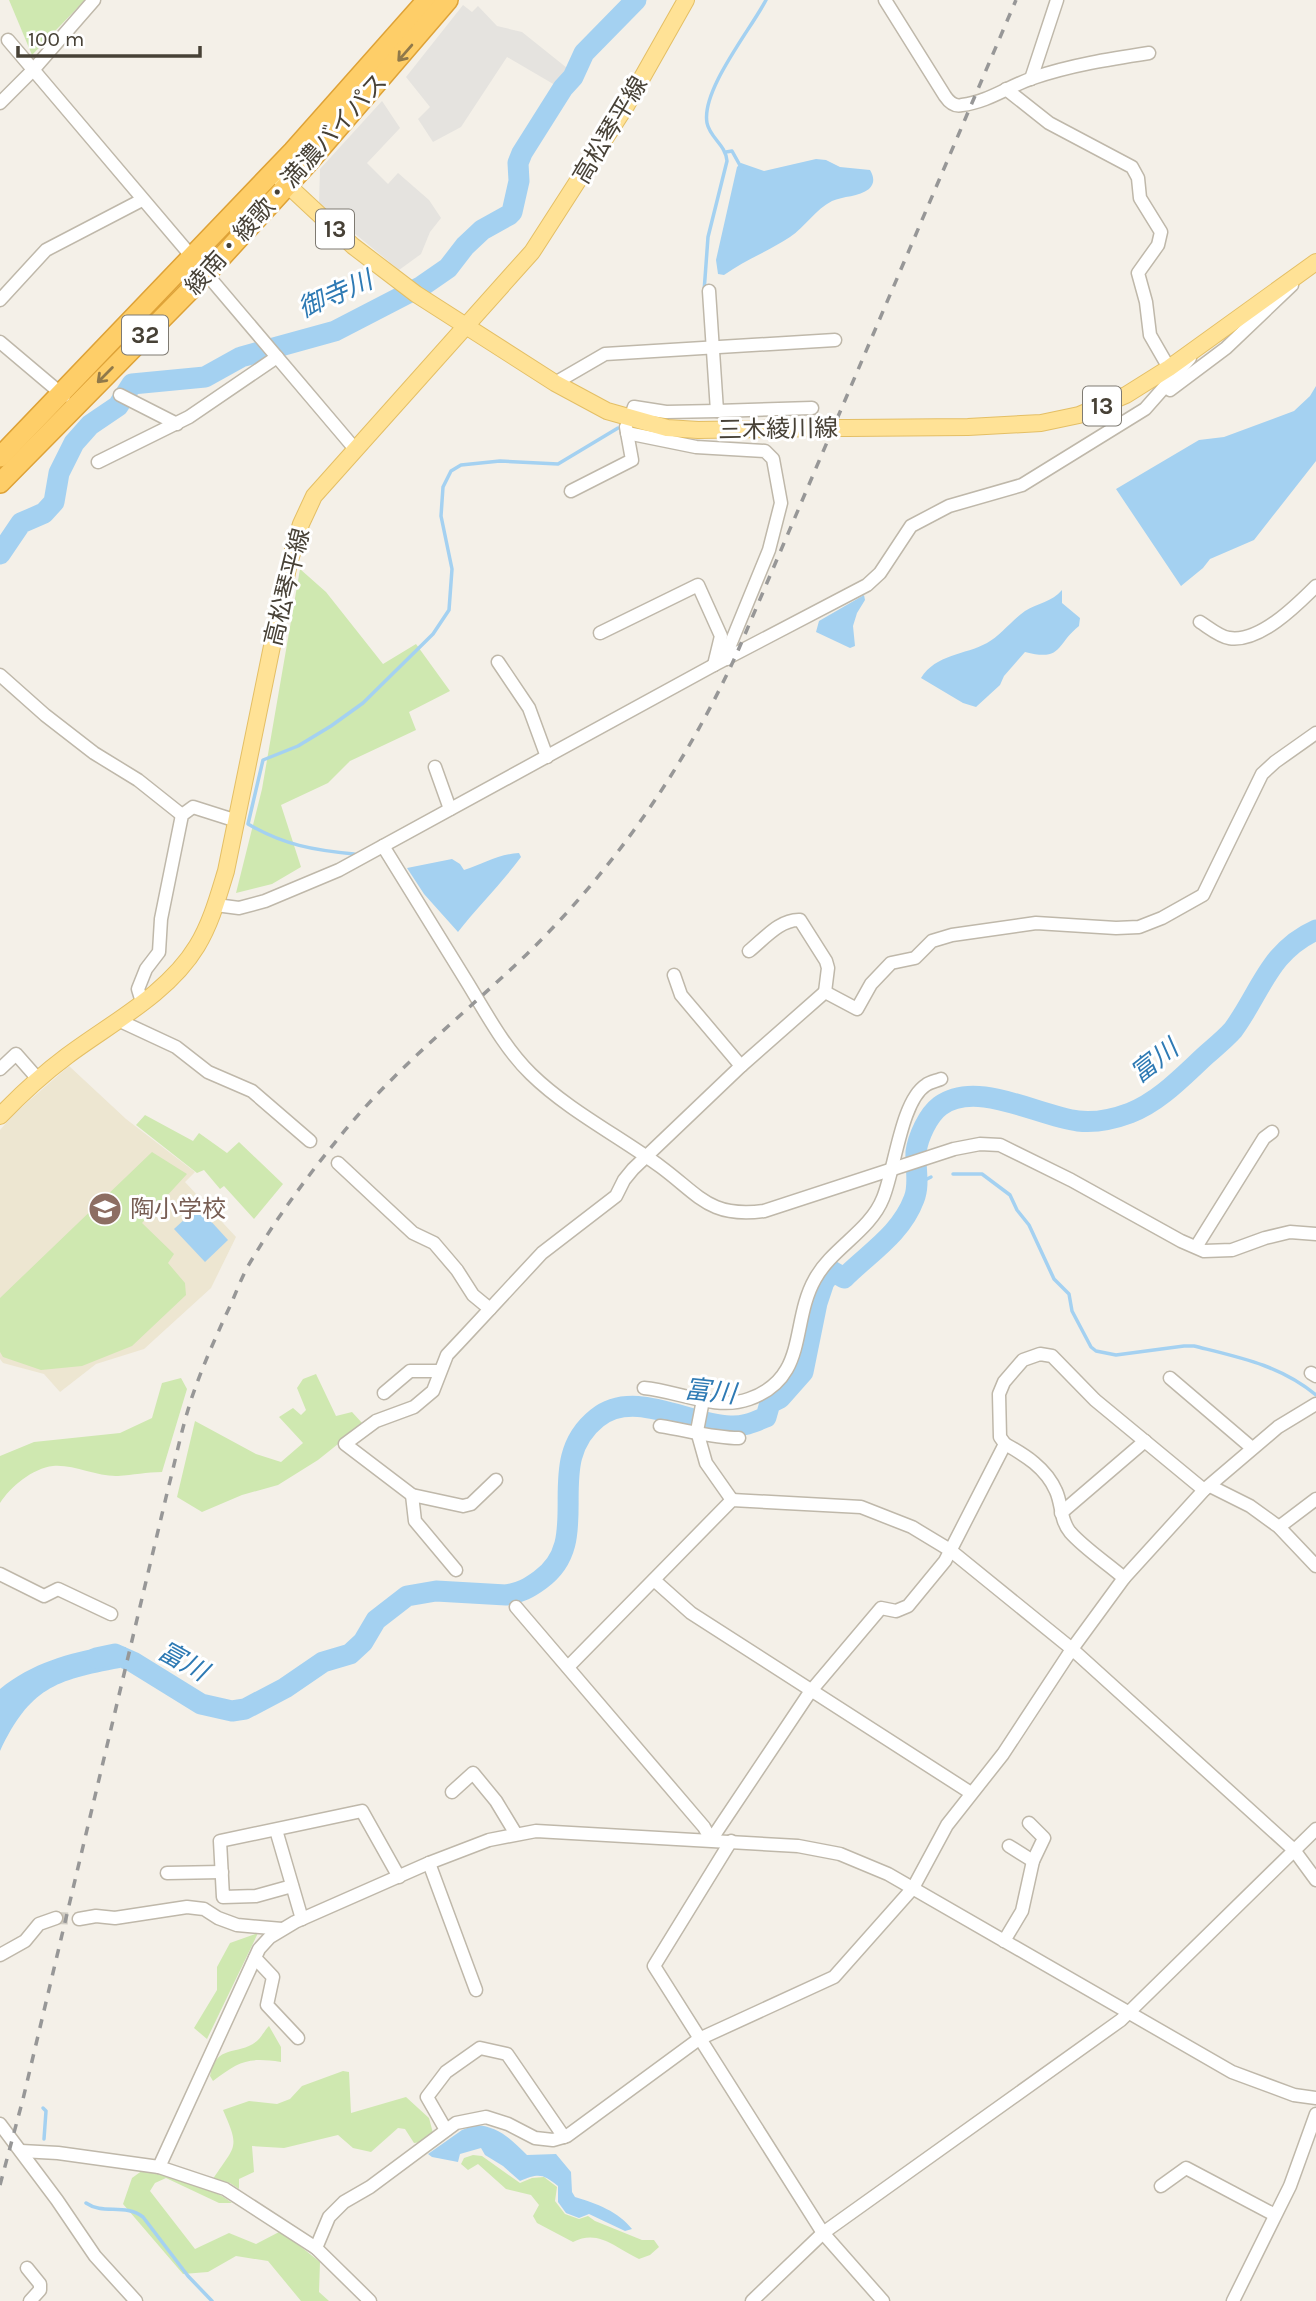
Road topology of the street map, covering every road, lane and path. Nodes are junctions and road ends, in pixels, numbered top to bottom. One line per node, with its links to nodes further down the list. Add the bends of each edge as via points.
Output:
1 (94, 0): 9 (street)
2 (427, 0): 13 (highway, 綾南・綾歌・満濃バイパス / 32)
3 (448, 0): 13 (highway, 綾南・綾歌・満濃バイパス / 32, one-way to 13, via 397,61)
4 (686, 0): 20 (main road, 高松琴平線, via 626,106 532,252)
5 (885, 0): 11 (street, via 949,102 959,106)
6 (1057, 0): 10 (street)
7 (8, 40): 9 (street)
8 (1149, 53): 10 (street, via 1082,64)
9 (33, 70): 12 (street); 14 (street)
10 (1031, 79): 11 (street)
11 (1006, 89): 26 (street, via 1049,123 1137,173 1140,198 1161,232 1158,245 1138,273 1150,335)
12 (0, 103)
13 (281, 178): 15 (highway, 綾南・綾歌・満濃バイパス / 32); 17 (highway, 綾南・綾歌・満濃バイパス / 32); 20 (main road, 三木綾川線 / 13, via 354,246)
14 (142, 200): 15 (street); 19 (street, via 46,250)
15 (192, 259): 17 (street); 30 (highway, 綾南・綾歌・満濃バイパス / 32)
16 (1312, 264): 23 (main road, 三木綾川線 / 13); 32 (street, via 1226,348)
17 (206, 274): 25 (street); 30 (highway, 綾南・綾歌・満濃バイパス / 32, one-way to 30)
18 (709, 291): 24 (street)
19 (0, 300)
20 (465, 326): 27 (main road, 三木綾川線 / 13); 36 (main road, 高松琴平線)
21 (835, 340): 24 (street)
22 (0, 342): 30 (street)
23 (1198, 348): 26 (main road, 三木綾川線 / 13); 32 (street)
24 (714, 349): 27 (street, via 605,355); 33 (street)
25 (273, 353): 35 (street); 36 (street)
26 (1169, 368): 28 (main road, 三木綾川線 / 13)
27 (555, 383): 34 (main road, 三木綾川線 / 13)
28 (1139, 387): 32 (street, via 1146,399); 34 (main road, 三木綾川線 / 13, bridge, via 1079,415 1041,423 698,430)
29 (124, 397): 35 (street)
30 (68, 400): 37 (highway, 綾南・綾歌・満濃バイパス / 32); 39 (highway, 綾南・綾歌・満濃バイパス / 32)
31 (812, 408): 33 (street, via 761,415)
32 (1144, 408): 44 (street, via 1023,485 949,506 911,526 867,586)
33 (717, 411): 34 (street, via 634,407)
34 (627, 423): 40 (street, via 632,460); 44 (street, via 696,447 764,444 773,458 781,503 769,550)
35 (177, 424): 38 (street)
36 (355, 449): 53 (main road, 高松琴平線, via 314,496 301,524 289,563)
37 (0, 457)
38 (98, 462)
39 (0, 483)
40 (571, 491)
41 (1315, 590): 42 (street, via 1262,632 1244,638 1227,638)
42 (1200, 622)
43 (600, 633): 46 (street, via 698,585 721,636)
44 (727, 659): 46 (street)
45 (498, 662): 49 (street, via 529,708)
46 (714, 665): 49 (street)
47 (0, 675): 52 (street, via 94,753)
48 (1316, 733): 58 (street, via 1262,774 1203,895 1162,918 1139,927 1036,923 952,935 932,942 915,958 891,963 871,984 857,1009)
49 (547, 757): 51 (street)
50 (435, 767): 51 (street)
51 (450, 810): 54 (street)
52 (182, 815): 53 (street, via 192,807); 59 (street, via 159,952 138,989)
53 (237, 821): 55 (main road, 高松琴平線)
54 (383, 846): 55 (street, via 340,870 265,901 239,908); 68 (street, via 512,1053 552,1092)
55 (216, 905): 59 (main road, 高松琴平線, via 185,963)
56 (749, 951): 58 (street, via 782,924 800,920 826,961)
57 (674, 975): 61 (street, via 681,995)
58 (825, 992): 61 (street)
59 (142, 1002): 60 (main road, 高松琴平線)
60 (118, 1020): 63 (main road, 高松琴平線); 67 (street, via 176,1047 208,1072 252,1091)
61 (741, 1066): 68 (street)
62 (0, 1069): 63 (street, via 16,1054)
63 (38, 1079): 65 (main road, 高松琴平線)
64 (941, 1079): 70 (street, via 926,1085 909,1105)
65 (0, 1116)
66 (1272, 1132): 72 (street)
67 (310, 1142)
68 (645, 1157): 70 (street, via 711,1205 746,1213); 73 (street, via 616,1196 542,1253)
69 (338, 1163): 73 (street, via 412,1233 434,1243 473,1295)
70 (894, 1169): 72 (street, via 967,1145 1000,1145); 78 (street, via 871,1217 815,1279 796,1351 781,1379 747,1400)
71 (1316, 1234): 72 (street, via 1290,1232 1232,1250)
72 (1196, 1247)
73 (490, 1309): 74 (street, via 447,1355)
74 (440, 1371): 77 (street, via 410,1371); 88 (street, via 433,1391 414,1407 376,1421 345,1444)
75 (1170, 1378): 85 (street)
76 (644, 1388): 78 (street)
77 (384, 1393)
78 (702, 1401): 81 (street)
79 (1316, 1404): 85 (street)
80 (660, 1426): 81 (street)
81 (697, 1429): 82 (street, via 720,1438); 90 (street, via 706,1464)
82 (739, 1438)
83 (1145, 1441): 84 (street, via 1052,1356 1040,1354 1023,1360 999,1394); 87 (street); 91 (street)
84 (1004, 1444): 91 (street, via 1031,1459 1044,1474 1056,1491); 93 (street)
85 (1252, 1448): 87 (street)
86 (496, 1480): 88 (street, via 463,1506)
87 (1207, 1488): 92 (street, via 1250,1506); 97 (street)
88 (412, 1494): 95 (street, via 415,1521)
89 (1316, 1499): 92 (street)
90 (732, 1500): 93 (street, via 861,1507 912,1527); 98 (street)
91 (1061, 1513): 97 (street, via 1070,1532)
92 (1279, 1527): 94 (street)
93 (950, 1550): 101 (street); 103 (street, via 908,1606 896,1611 881,1608)
94 (1316, 1566)
95 (456, 1570)
96 (0, 1574): 100 (street, via 44,1596 58,1589)
97 (1124, 1578): 101 (street)
98 (653, 1580): 102 (street); 103 (street, via 691,1614)
99 (516, 1607): 102 (street)
100 (111, 1614)
101 (1072, 1648): 105 (street, via 1003,1754); 113 (street)
102 (568, 1667): 110 (street)
103 (810, 1692): 105 (street); 110 (street)
104 (452, 1792): 109 (street, via 473,1773)
105 (971, 1793): 121 (street, via 947,1825)
106 (1029, 1823): 114 (street, via 1044,1838)
107 (1316, 1829): 113 (street)
108 (275, 1830): 116 (street, via 220,1842); 118 (street, via 362,1811); 120 (street)
109 (516, 1834): 110 (street, via 561,1831); 115 (street)
110 (711, 1840): 111 (street)
111 (731, 1841): 121 (street, via 840,1854); 132 (street, via 654,1966)
112 (1009, 1846): 114 (street)
113 (1294, 1850): 119 (street); 130 (street)
114 (1033, 1861): 126 (street, via 1022,1911)
115 (429, 1863): 118 (street); 129 (street)
116 (222, 1872): 117 (street); 120 (street, via 223,1897 256,1896)
117 (167, 1873)
118 (399, 1877): 124 (street)
119 (1316, 1880)
120 (292, 1886): 124 (street)
121 (913, 1888): 126 (street); 132 (street, via 834,1977)
122 (55, 1918): 127 (street, via 38,1924 25,1941)
123 (79, 1919): 125 (street, via 187,1907 204,1909 237,1925)
124 (302, 1919): 125 (street)
125 (282, 1929): 128 (street)
126 (1004, 1941): 130 (street)
127 (0, 1955)
128 (255, 1958): 131 (street, via 273,1977 267,2005); 139 (street)
129 (476, 1990)
130 (1128, 2012): 133 (street, via 1232,2072 1294,2095); 142 (street)
131 (298, 2038)
132 (699, 2039): 137 (street); 142 (street)
133 (1316, 2098)
134 (1316, 2113): 141 (street)
135 (0, 2124): 138 (street)
136 (446, 2130): 137 (street, via 456,2123 486,2117 535,2138); 137 (street, via 427,2097 446,2072 480,2048 507,2054); 143 (street, via 344,2202 328,2217)
137 (564, 2137)
138 (21, 2151): 139 (street); 146 (street, via 95,2256)
139 (159, 2167): 143 (street, via 225,2189)
140 (1161, 2186): 141 (street, via 1186,2168)
141 (1275, 2215): 150 (street)
142 (823, 2233): 148 (street); 149 (street)
143 (316, 2248): 147 (street)
144 (27, 2268): 145 (street, via 40,2284)
145 (30, 2301)
146 (135, 2301)
147 (370, 2301)
148 (752, 2301)
149 (883, 2301)
150 (1233, 2301)

